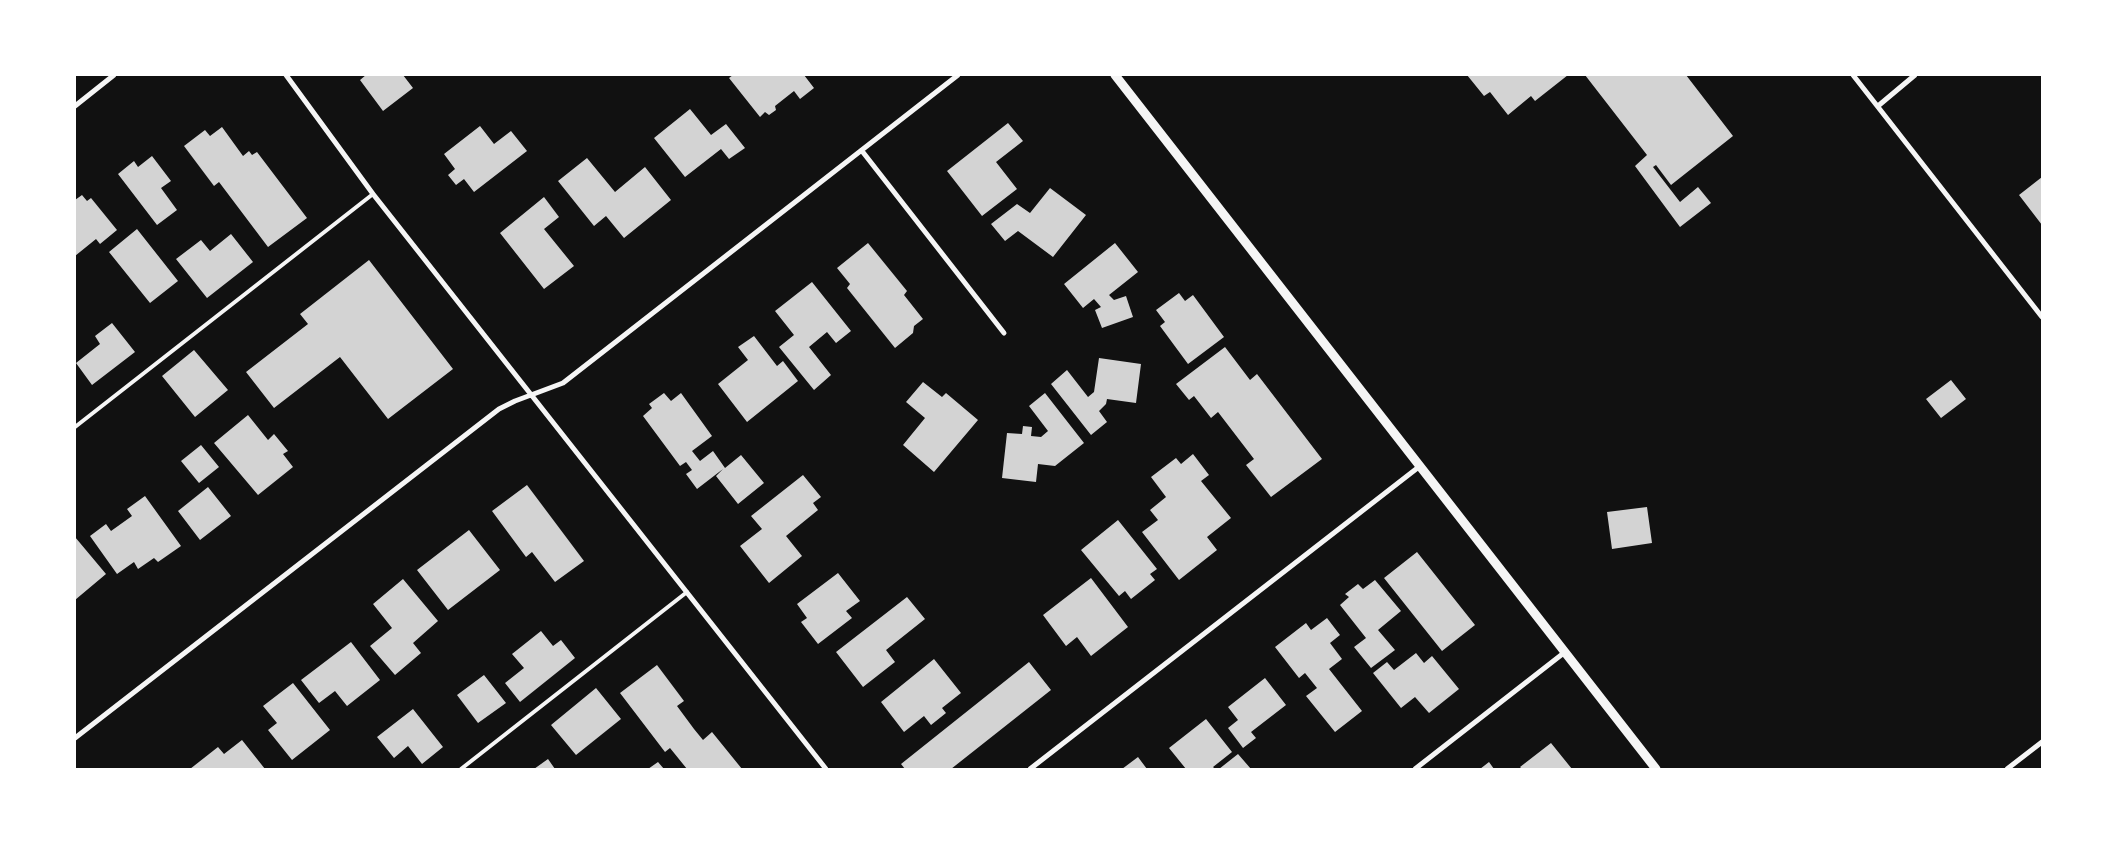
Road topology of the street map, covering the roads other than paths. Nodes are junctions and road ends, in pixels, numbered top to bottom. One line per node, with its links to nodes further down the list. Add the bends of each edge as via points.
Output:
1 (114, 75): 7 (street)
2 (286, 75): 10 (street)
3 (958, 75): 9 (street)
4 (1115, 75): 15 (street)
5 (1853, 75): 8 (street)
6 (1915, 75): 8 (street)
7 (75, 106)
8 (1878, 106): 11 (street)
9 (862, 151): 12 (street); 13 (street, via 563,383)
10 (373, 194): 13 (street); 14 (lane)
11 (2042, 317)
12 (1004, 333)
13 (531, 394): 16 (street); 18 (street, via 499,410)
14 (75, 427)
15 (1420, 466): 17 (street); 22 (street)
16 (687, 592): 20 (lane); 21 (street)
17 (1565, 652): 23 (street); 24 (street)
18 (75, 738)
19 (2042, 742): 25 (street)
20 (461, 769)
21 (826, 769)
22 (1030, 769)
23 (1415, 769)
24 (1656, 769)
25 (2008, 769)

